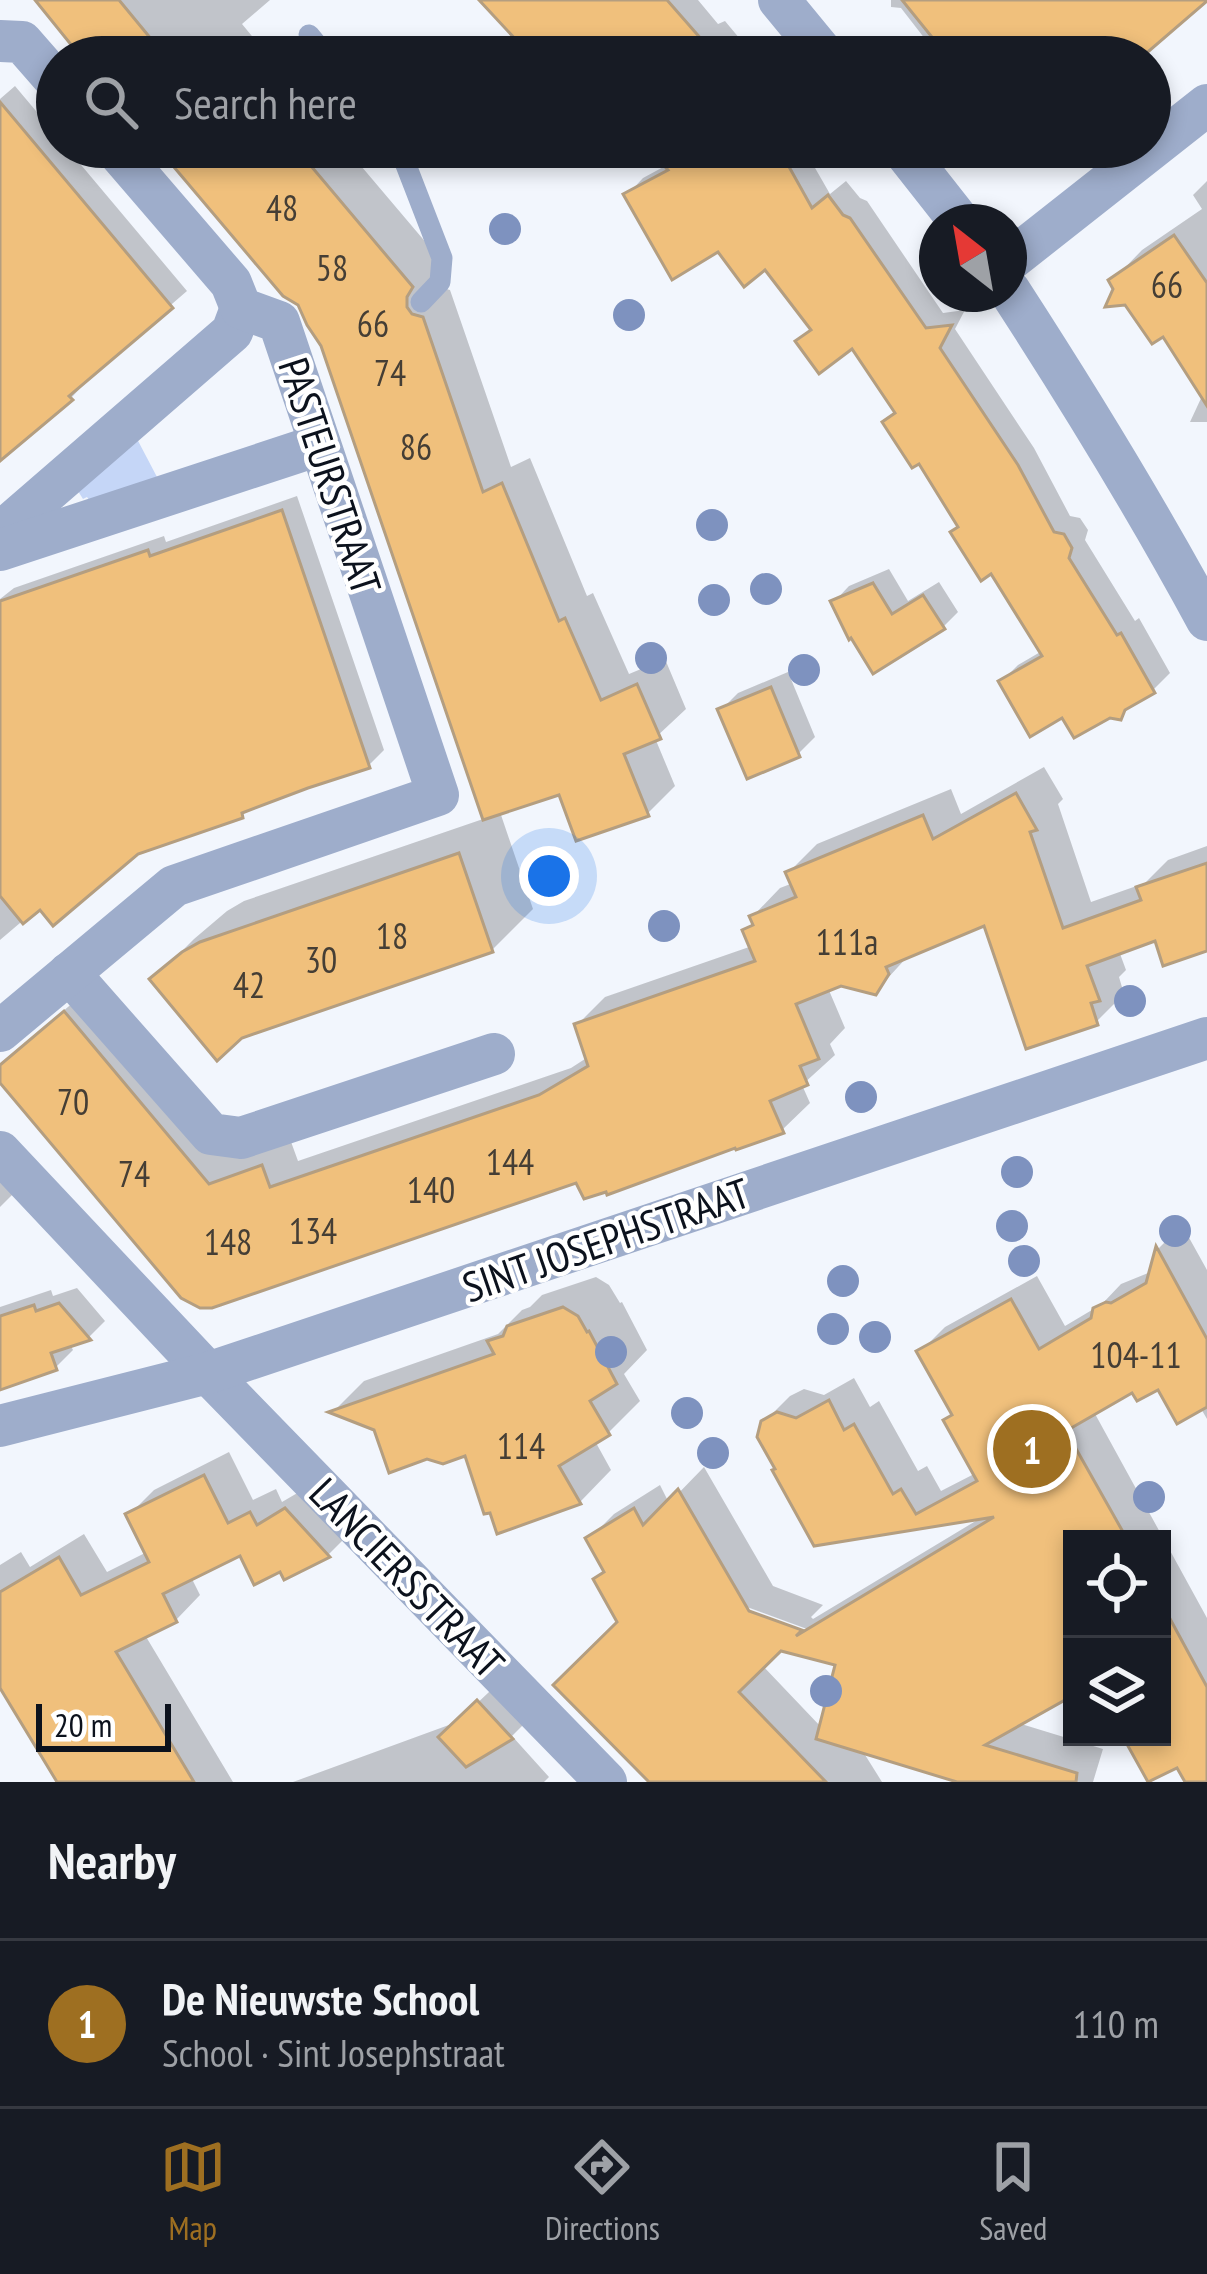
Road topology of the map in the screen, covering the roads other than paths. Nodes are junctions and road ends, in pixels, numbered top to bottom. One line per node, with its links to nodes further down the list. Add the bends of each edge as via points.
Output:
1 (779, 0): 2 (street)
2 (809, 36)
3 (0, 41): 4 (street, via 22,41)
4 (36, 57)
5 (1207, 105): 6 (street)
6 (1171, 133)
7 (132, 168): 14 (street, PASTEURSTRAAT, via 231,283)
8 (407, 168): 13 (lane, via 442,257 440,282)
9 (918, 168): 11 (street)
10 (1127, 168): 12 (street)
11 (946, 204)
12 (1027, 247)
13 (422, 302)
14 (241, 308): 16 (street, PASTEURSTRAAT, via 279,322 308,364); 17 (street, via 232,332)
15 (1023, 312): 19 (street)
16 (319, 446): 18 (street); 20 (street, PASTEURSTRAAT, via 438,795 174,886)
17 (0, 533)
18 (0, 550)
19 (1207, 620)
20 (69, 973): 21 (street); 23 (street, via 211,1135 241,1138)
21 (0, 1031)
22 (1207, 1038): 25 (street, SINT JOSEPHSTRAAT)
23 (494, 1054)
24 (0, 1152): 25 (street, LANCIERSSTRAAT)
25 (208, 1373): 26 (street, SINT JOSEPHSTRAAT); 27 (street, LANCIERSSTRAAT)
26 (0, 1426)
27 (606, 1782)

